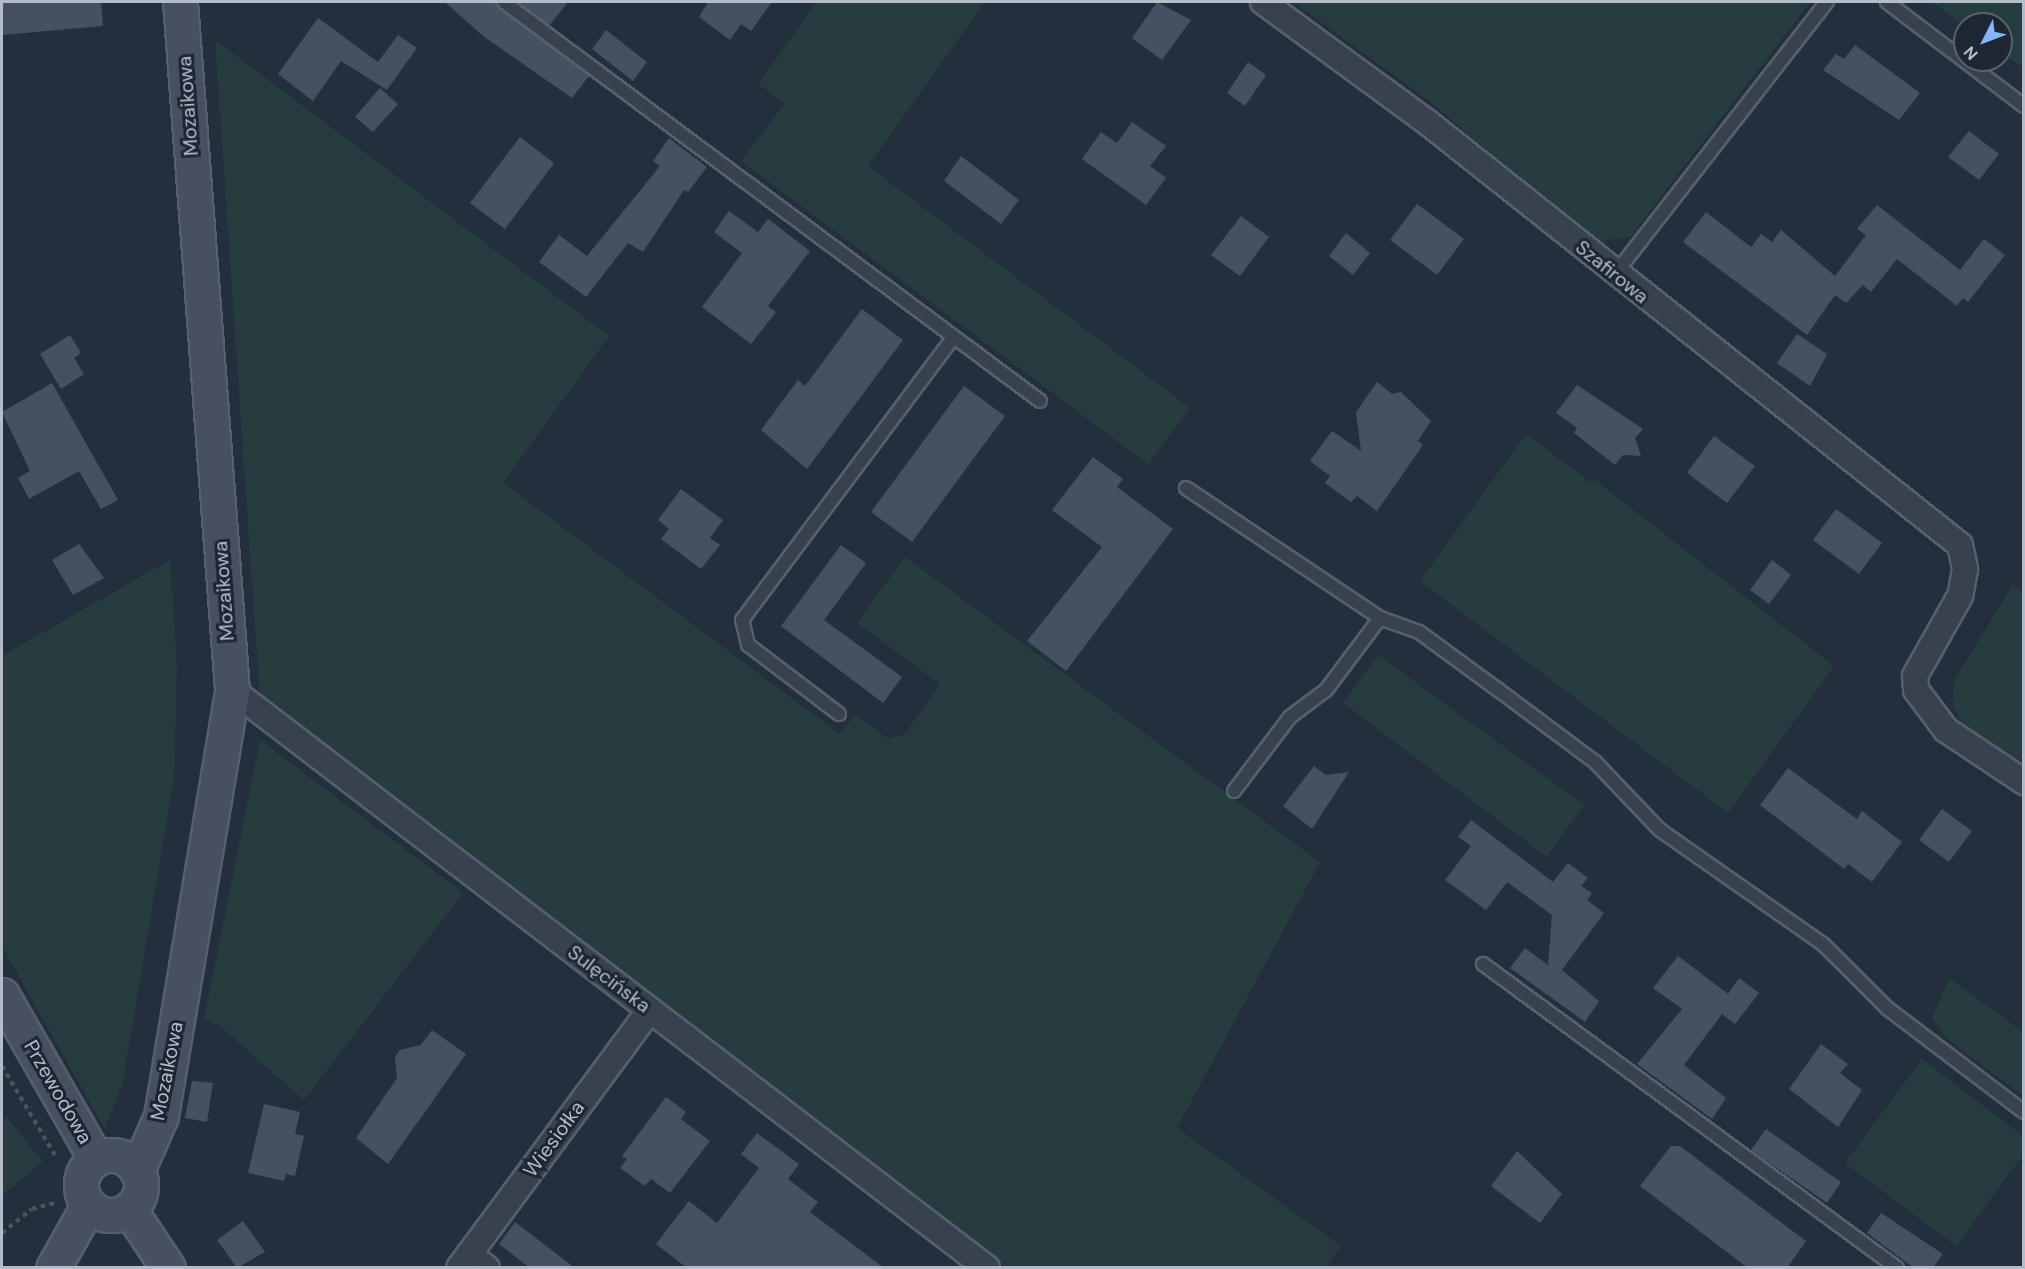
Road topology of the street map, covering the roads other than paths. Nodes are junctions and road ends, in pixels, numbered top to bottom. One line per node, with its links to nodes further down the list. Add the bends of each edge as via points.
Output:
1 (180, 2): 12 (street, Mozaikowa)
2 (504, 2): 8 (lane)
3 (1263, 2): 7 (street, Szafirowa, via 1427,122)
4 (1827, 2): 7 (lane)
5 (1887, 2): 6 (lane)
6 (2024, 106)
7 (1615, 274): 14 (street, Szafirowa, via 1960,545 1965,569 1960,596 1915,676 1916,690 1946,730)
8 (953, 338): 9 (lane); 13 (lane, via 741,620 748,645)
9 (1040, 401)
10 (1186, 488): 11 (lane)
11 (1380, 618): 15 (lane, via 1326,690 1290,717); 19 (lane, via 1419,632 1595,762 1660,830 1823,944 1887,1008)
12 (232, 690): 18 (street, Sulęcińska); 21 (street, Mozaikowa, via 161,1116)
13 (839, 714)
14 (2024, 782)
15 (1234, 791)
16 (1483, 964): 28 (lane)
17 (2, 995): 20 (street, Przewodowa)
18 (650, 1010): 24 (street, Wiesiołka); 27 (street, Sulęcińska)
19 (2024, 1112)
20 (96, 1159): 21 (street, via 119,1156); 22 (street)
21 (137, 1171): 23 (street, via 140,1191)
22 (73, 1204): 23 (street, via 108,1215); 25 (street)
23 (129, 1209): 26 (street)
24 (472, 1263)
25 (53, 1268)
26 (168, 1268)
27 (987, 1268)
28 (1897, 1268)

